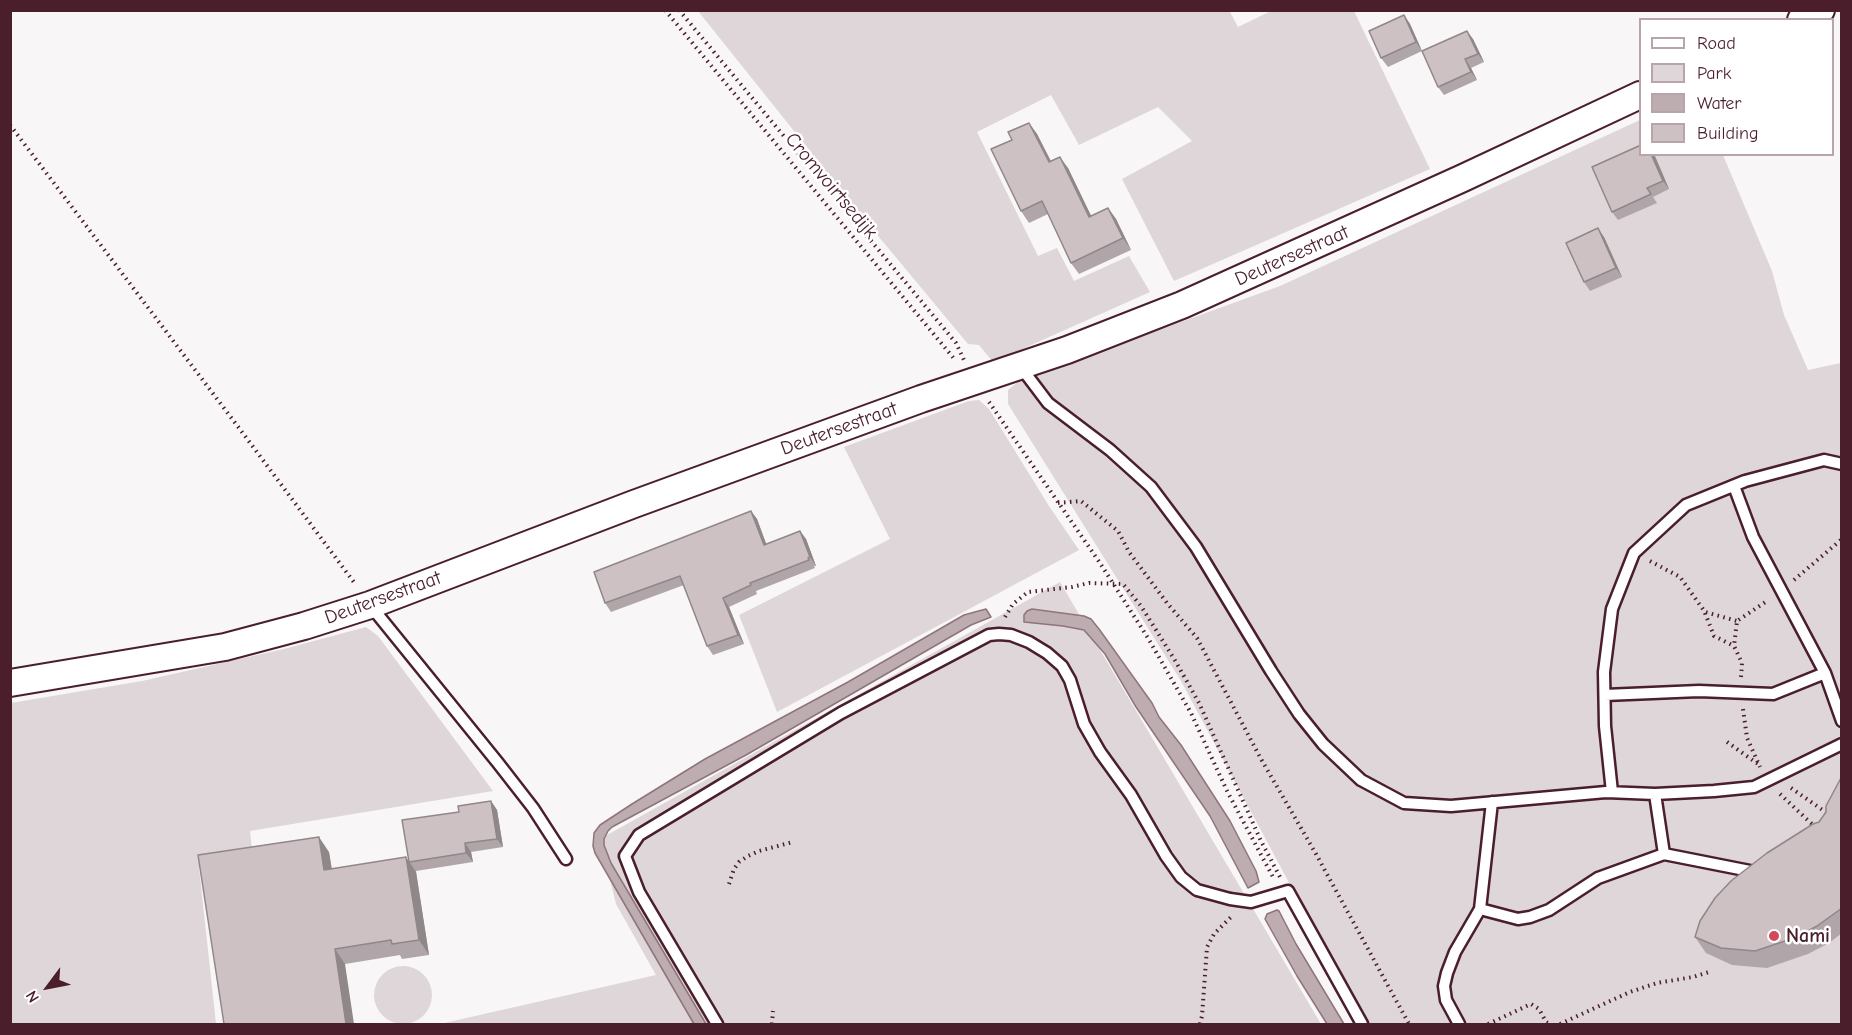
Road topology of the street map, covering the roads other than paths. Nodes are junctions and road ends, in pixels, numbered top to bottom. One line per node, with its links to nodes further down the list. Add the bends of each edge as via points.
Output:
1 (1821, 10): 2 (street)
2 (1805, 18)
3 (1639, 96): 4 (street, Deutersestraat, via 1182,305)
4 (1020, 366): 7 (street, Deutersestraat, via 634,504); 15 (lane, via 1048,403 1151,487 1196,547 1299,714 1353,773 1404,803 1451,806)
5 (1842, 464): 6 (lane, via 1824,460)
6 (1734, 486): 8 (lane, via 1753,537); 10 (lane, via 1686,505 1634,553 1612,609)
7 (370, 605): 9 (street, Deutersestraat, via 225,647); 17 (lane, via 519,790)
8 (1825, 673): 10 (lane, via 1773,694 1699,691); 11 (lane)
9 (10, 683)
10 (1605, 695): 13 (lane)
11 (1842, 721)
12 (1842, 744): 14 (lane, via 1754,787)
13 (1612, 792): 14 (lane); 15 (lane)
14 (1655, 794): 16 (lane)
15 (1492, 802): 19 (lane)
16 (1664, 854): 18 (lane, via 1755,872); 19 (lane, via 1598,878 1530,917 1518,919)
17 (566, 859)
18 (1771, 861)
19 (1480, 909): 22 (lane, via 1455,952 1445,979 1446,1000)
20 (717, 1024): 21 (lane, via 639,892 625,856 639,835 841,713 989,635 999,634 1029,642 1062,666 1084,724 1181,877 1197,890 1216,897 1251,902 1285,892)
21 (1362, 1024)
22 (1459, 1024)

